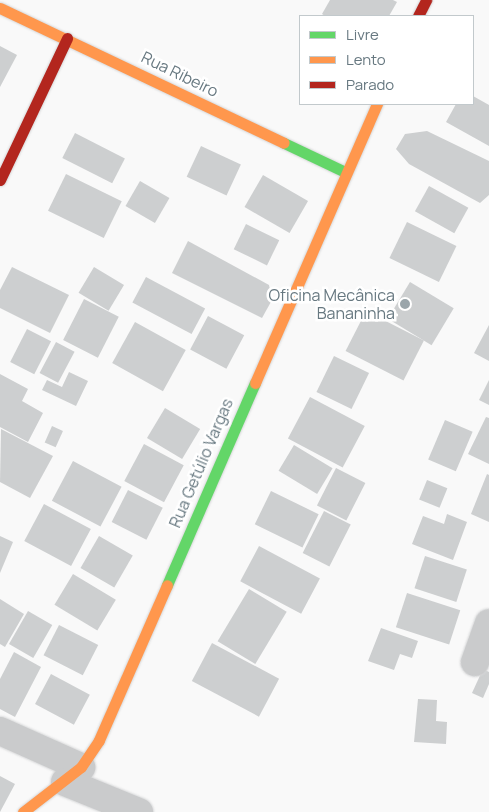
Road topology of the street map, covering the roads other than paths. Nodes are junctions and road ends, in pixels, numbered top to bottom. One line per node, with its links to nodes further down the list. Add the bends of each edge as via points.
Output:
1 (426, 0): 3 (street)
2 (0, 8): 4 (street, Rua Ribeiro)
3 (418, 15)
4 (67, 38): 6 (street, Rua Ribeiro); 7 (street)
5 (377, 105): 6 (street, Rua Getúlio Vargas)
6 (346, 172): 11 (street, Rua Getúlio Vargas, via 99,740)
7 (0, 180)
8 (489, 623): 9 (street)
9 (475, 662)
10 (0, 731): 11 (street)
11 (73, 774): 12 (street, Rua Getúlio Vargas); 13 (street)
12 (23, 812)
13 (139, 812)

